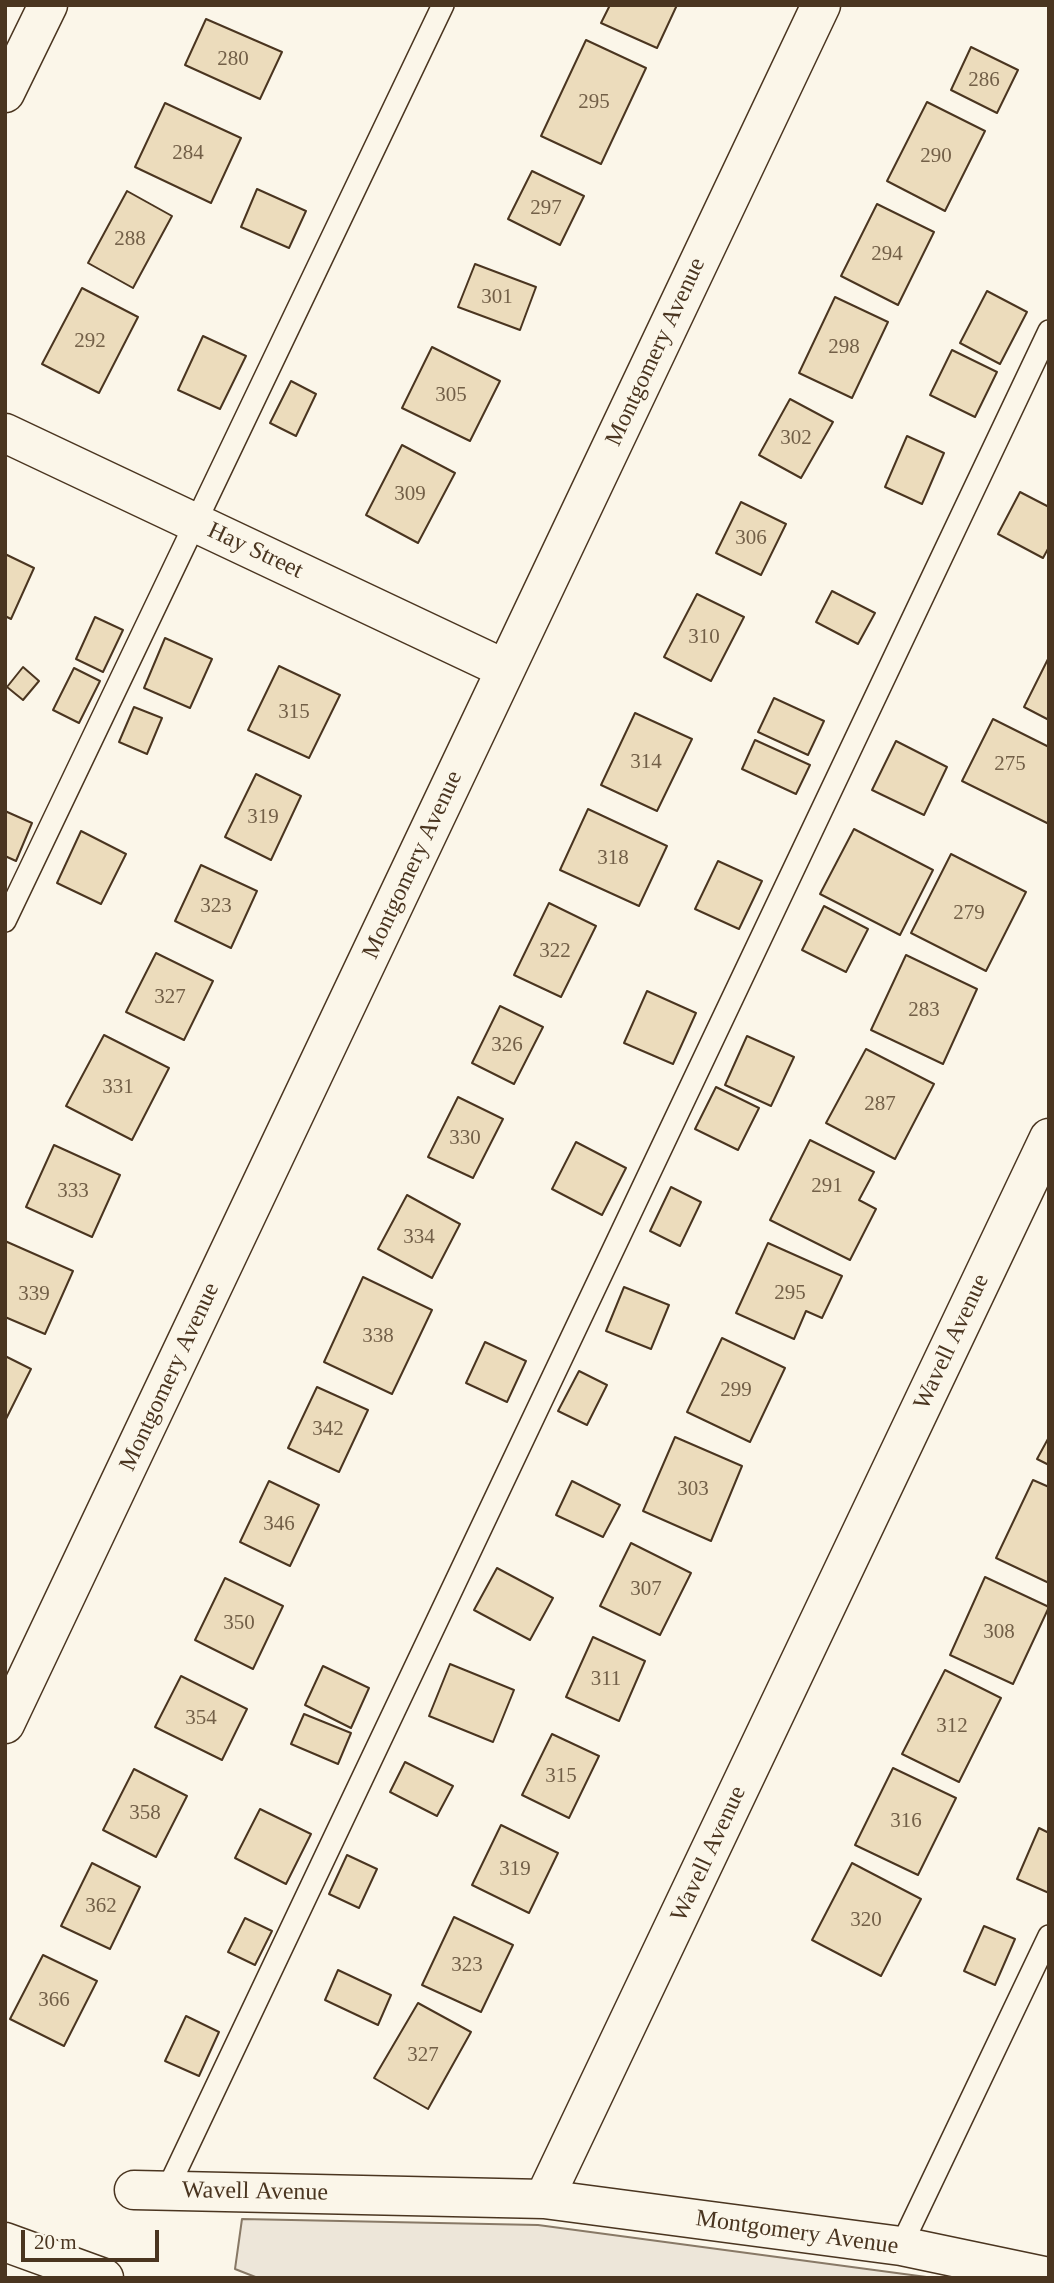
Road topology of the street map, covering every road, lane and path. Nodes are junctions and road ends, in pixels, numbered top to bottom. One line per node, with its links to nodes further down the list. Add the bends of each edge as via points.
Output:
1 (48, 5): 4 (street)
2 (443, 5): 7 (lane)
3 (821, 5): 8 (street, Montgomery Avenue)
4 (5, 93)
5 (1049, 331): 13 (lane)
6 (5, 433): 7 (street, Hay Street)
7 (196, 523): 8 (street, Hay Street); 9 (lane)
8 (505, 669): 11 (street, Montgomery Avenue)
9 (5, 921)
10 (1049, 1138): 14 (street, Wavell Avenue)
11 (5, 1724)
12 (1049, 1936): 16 (lane)
13 (150, 2190): 14 (street, Wavell Avenue)
14 (544, 2199): 16 (street, Montgomery Avenue)
15 (5, 2242): 18 (street)
16 (901, 2246): 17 (street, Montgomery Avenue)
17 (1049, 2277)
18 (104, 2278)

